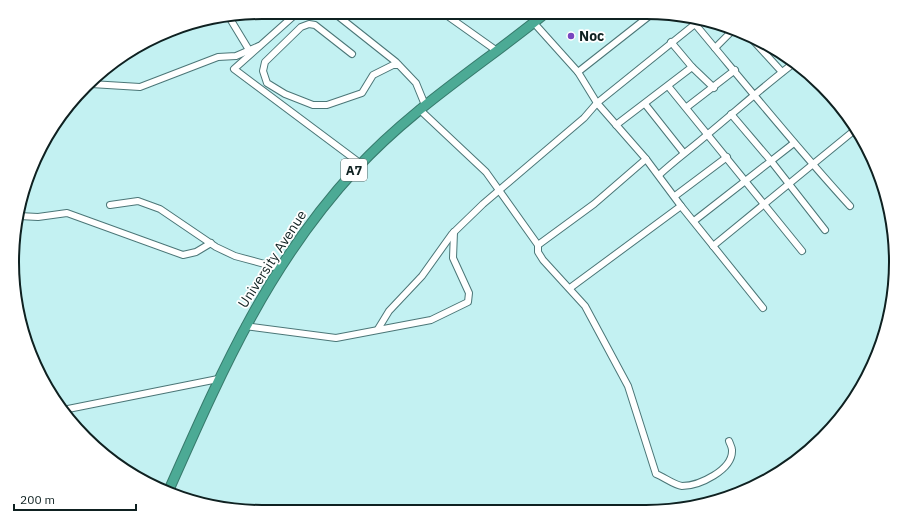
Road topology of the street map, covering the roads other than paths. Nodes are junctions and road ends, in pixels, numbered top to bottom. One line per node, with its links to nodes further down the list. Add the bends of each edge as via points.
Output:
1 (290, 19): 12 (street)
2 (341, 19): 18 (street)
3 (452, 19): 15 (street)
4 (538, 19): 7 (highway, University Avenue / A7)
5 (644, 19): 22 (street)
6 (231, 21): 14 (street)
7 (534, 22): 15 (highway, University Avenue / A7); 22 (street)
8 (693, 24): 11 (street)
9 (700, 25): 13 (street)
10 (729, 34): 13 (street)
11 (671, 42): 20 (street); 28 (street)
12 (263, 44): 14 (street); 41 (street, via 234,69)
13 (715, 48): 21 (street)
14 (249, 50): 24 (street, via 236,56 218,57 140,87)
15 (497, 52): 30 (highway, University Avenue / A7)
16 (767, 52): 23 (street)
17 (352, 54): 18 (street, via 315,24 309,24 274,52 265,62 263,71 267,83 285,94 313,105 327,105 362,93 373,75)
18 (398, 65): 30 (street, via 416,83)
19 (790, 66): 23 (street)
20 (692, 67): 25 (street); 26 (street)
21 (735, 70): 26 (street); 27 (street)
22 (578, 72): 28 (street)
23 (782, 72): 27 (street)
24 (96, 84)
25 (668, 86): 29 (street); 31 (street)
26 (714, 88): 31 (street)
27 (753, 94): 32 (street); 36 (street)
28 (597, 103): 33 (street); 46 (street, via 584,118)
29 (645, 104): 33 (street); 37 (street)
30 (422, 107): 41 (highway, University Avenue / A7); 46 (street, via 486,172)
31 (687, 107): 35 (street)
32 (731, 114): 35 (street); 40 (street)
33 (616, 125): 39 (street)
34 (851, 133): 42 (street)
35 (708, 134): 37 (street); 38 (street)
36 (794, 143): 40 (street); 42 (street)
37 (683, 152): 43 (street)
38 (727, 157): 44 (street); 47 (street)
39 (646, 159): 43 (street); 57 (street, via 594,204)
40 (771, 161): 44 (street); 45 (street)
41 (360, 164): 60 (highway, University Avenue / A7, via 301,235)
42 (813, 165): 45 (street); 51 (street)
43 (659, 175): 47 (street)
44 (746, 181): 48 (street); 53 (street)
45 (789, 185): 48 (street); 54 (street)
46 (499, 190): 55 (street); 57 (street)
47 (675, 196): 50 (street)
48 (764, 204): 58 (street); 59 (street)
49 (110, 205): 56 (street, via 138,201 160,209)
50 (681, 206): 53 (street); 61 (street)
51 (850, 206)
52 (24, 216): 56 (street, via 67,213 183,255 196,252)
53 (694, 222): 58 (street)
54 (825, 230)
55 (454, 232): 64 (street, via 422,276 389,311); 64 (street, via 454,258 469,293 468,302 431,320)
56 (210, 243): 60 (street, via 236,256)
57 (538, 245): 61 (street, via 538,252 543,260)
58 (713, 246): 62 (street)
59 (802, 251)
60 (280, 268): 63 (highway, University Avenue / A7)
61 (570, 288): 67 (street, via 585,306 628,386 656,474 681,486 705,482 720,472 730,458 732,450)
62 (763, 308)
63 (245, 326): 64 (street, via 336,338); 65 (highway, University Avenue / A7)
64 (378, 329)
65 (218, 379): 66 (street); 68 (highway, A7)
66 (68, 409)
67 (729, 441)
68 (170, 487)

